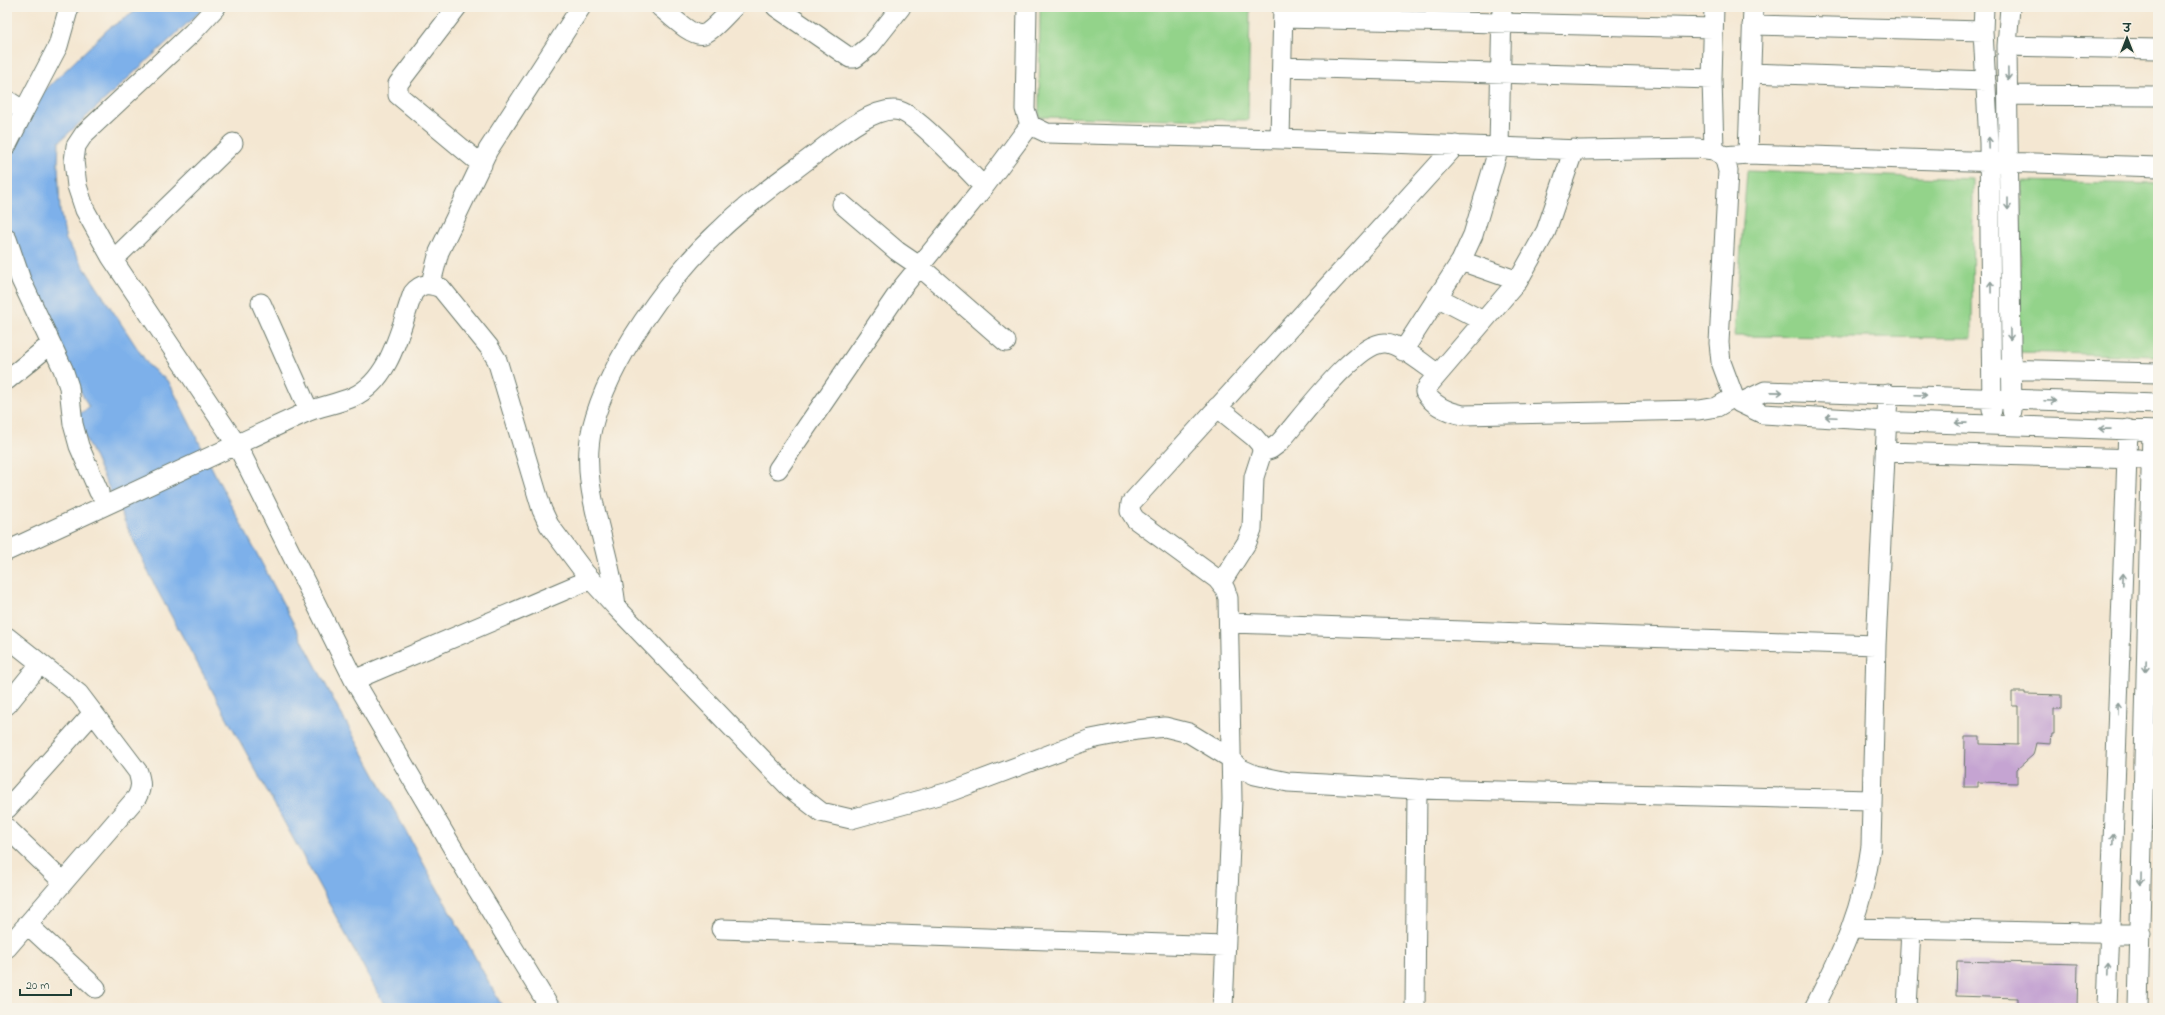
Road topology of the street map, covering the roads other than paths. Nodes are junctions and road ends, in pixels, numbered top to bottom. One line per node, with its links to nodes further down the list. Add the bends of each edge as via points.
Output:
1 (69, 7): 28 (street, via 58,46)
2 (216, 7): 45 (street, via 192,33 84,134 76,146 74,161 77,186 85,210)
3 (457, 7): 40 (street, via 398,84 398,95)
4 (581, 7): 40 (street, via 488,150)
5 (660, 7): 6 (street, via 699,35 705,34)
6 (734, 7)
7 (776, 7): 8 (street, via 850,58 855,58 871,44)
8 (901, 7)
9 (1027, 7): 29 (street, via 1025,108)
10 (1714, 7): 16 (street)
11 (1984, 7): 17 (street)
12 (2010, 7): 18 (street)
13 (1283, 13): 14 (street); 20 (street)
14 (1501, 15): 16 (street); 21 (street)
15 (1753, 16): 17 (street); 22 (street)
16 (1714, 28): 23 (street)
17 (1983, 31): 24 (street)
18 (2007, 46): 19 (street); 25 (street, one-way to 25)
19 (2158, 49)
20 (1282, 67): 21 (street); 30 (street)
21 (1500, 72): 23 (street); 34 (street)
22 (1751, 73): 24 (street); 37 (street)
23 (1712, 79): 36 (street)
24 (1986, 81): 38 (street, one-way to 24)
25 (2008, 95): 26 (street); 39 (street)
26 (2158, 96)
27 (7, 100): 28 (street)
28 (24, 111): 32 (street)
29 (1030, 125): 30 (street, via 1047,133); 42 (street)
30 (1280, 139): 33 (street)
31 (233, 143): 45 (street)
32 (7, 145)
33 (1456, 145): 34 (street); 66 (street)
34 (1499, 147): 35 (street); 46 (street, via 1473,235)
35 (1574, 150): 36 (street, via 1697,148); 48 (street, via 1546,231)
36 (1719, 153): 37 (street); 64 (street, via 1728,171 1718,343 1721,362)
37 (1748, 154): 38 (street)
38 (1989, 163): 39 (street); 56 (street, one-way to 38)
39 (2008, 163): 41 (street); 57 (street, one-way to 57)
40 (482, 165): 49 (street, via 439,252)
41 (2158, 167)
42 (984, 187): 47 (street); 83 (street, via 916,120 899,110 883,110 837,137 740,212 686,262 637,332 610,378 600,400 592,430 588,468 590,484 614,586)
43 (842, 204): 47 (street, via 896,251)
44 (7, 239): 54 (street, via 21,280)
45 (113, 260): 73 (street)
46 (1461, 261): 48 (street); 50 (street)
47 (919, 266): 53 (street); 78 (street)
48 (1518, 281): 52 (street)
49 (431, 283): 67 (street, via 419,286 413,293 386,366 368,388 354,397); 81 (street, via 441,288 497,360 546,520)
50 (1438, 297): 52 (street); 55 (street)
51 (260, 303): 67 (street)
52 (1483, 321): 59 (street)
53 (1006, 342)
54 (51, 344): 60 (street); 79 (street, via 69,387 73,424)
55 (1403, 351): 59 (street); 74 (street, via 1388,343 1379,343 1350,360 1279,443)
56 (1992, 369): 57 (street); 62 (street)
57 (2011, 369): 58 (street); 63 (street)
58 (2158, 373)
59 (1438, 374): 64 (street, via 1425,392 1428,397 1444,410 1463,415 1699,410)
60 (7, 380)
61 (1888, 394): 62 (street, one-way to 62); 64 (street, one-way to 61, via 1765,391); 68 (street)
62 (1992, 398): 63 (street); 69 (street)
63 (2011, 399): 65 (street, one-way to 65); 70 (street)
64 (1737, 400): 68 (street, one-way to 64, via 1763,414)
65 (2158, 404)
66 (1218, 407): 74 (street, via 1254,437 1261,445); 82 (street, via 1131,503 1130,511 1135,519)
67 (309, 411): 73 (street)
68 (1886, 420): 69 (street, one-way to 68); 75 (street)
69 (1992, 424): 70 (street)
70 (2013, 425): 71 (street, one-way to 70)
71 (2128, 430): 72 (street); 76 (street)
72 (2155, 431): 77 (street)
73 (234, 446): 79 (street); 89 (street)
74 (1262, 452): 82 (street, via 1254,477 1252,529 1247,542)
75 (1885, 452): 76 (street); 87 (street)
76 (2127, 459): 77 (street); 103 (street, one-way to 76)
77 (2155, 460): 86 (street)
78 (778, 469)
79 (99, 501): 80 (street)
80 (7, 551)
81 (591, 579): 83 (street); 89 (street)
82 (1221, 583): 84 (street, via 1228,598)
83 (616, 607): 92 (street, via 790,788 820,812 851,819 949,792 1092,739 1137,730 1165,727 1189,733)
84 (1230, 623): 87 (street); 92 (street)
85 (7, 637): 88 (street)
86 (2152, 642): 95 (street, one-way to 95)
87 (1876, 645): 94 (street)
88 (40, 664): 90 (street); 91 (street, via 79,694)
89 (354, 680): 108 (street, via 470,879)
90 (7, 705)
91 (93, 713): 96 (street); 98 (street, via 138,772 141,789 137,797)
92 (1230, 758): 93 (street, via 1239,768 1255,776 1288,782); 105 (street, via 1232,799)
93 (1417, 789): 94 (street); 110 (street)
94 (1871, 800): 101 (street, via 1871,846 1867,877)
95 (2150, 801): 104 (street, one-way to 104)
96 (7, 809)
97 (7, 828): 98 (street)
98 (63, 882): 99 (street)
99 (27, 924): 106 (street); 107 (street)
100 (721, 928): 105 (street)
101 (1852, 928): 102 (street); 111 (street)
102 (1911, 929): 103 (street); 112 (street)
103 (2109, 934): 104 (street); 113 (street, one-way to 103)
104 (2140, 934): 114 (street)
105 (1225, 946): 109 (street)
106 (7, 948)
107 (96, 988)
108 (550, 1008)
109 (1223, 1008)
110 (1414, 1008)
111 (1814, 1008)
112 (1907, 1008)
113 (2107, 1008)
114 (2138, 1008)

